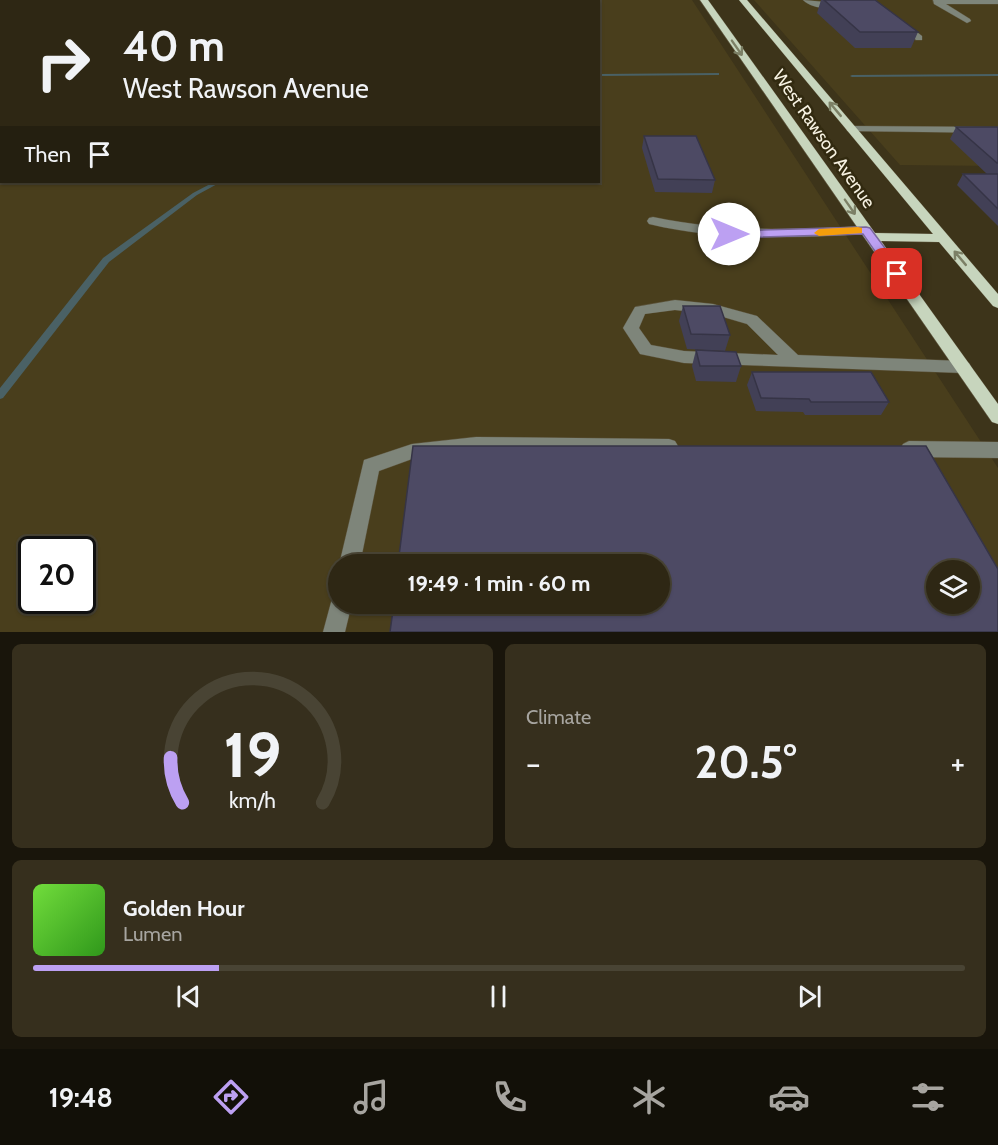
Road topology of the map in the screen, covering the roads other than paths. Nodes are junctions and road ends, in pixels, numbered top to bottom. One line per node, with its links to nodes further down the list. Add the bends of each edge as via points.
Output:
1 (704, 0): 13 (main road, West Rawson Avenue, one-way to 13)
2 (743, 0): 10 (main road, West Rawson Avenue, one-way to 2)
3 (807, 0): 7 (lane, via 820,5)
4 (936, 1): 5 (lane); 8 (lane)
5 (998, 2)
6 (872, 4): 9 (lane)
7 (843, 5)
8 (967, 21)
9 (920, 38)
10 (851, 129): 11 (lane); 14 (main road, West Rawson Avenue)
11 (998, 130)
12 (653, 221): 13 (lane, via 687,230 729,234)
13 (868, 234): 14 (main road); 17 (main road, West Rawson Avenue)
14 (943, 238): 15 (main road, West Rawson Avenue, one-way to 14)
15 (998, 303)
16 (794, 361): 16 (lane, via 684,357 646,350 631,328 640,310 675,304 713,309 752,320); 17 (lane)
17 (963, 367): 18 (main road, West Rawson Avenue)
18 (998, 417)
19 (688, 447): 22 (lane, via 486,444 427,447 392,456 371,466)
20 (891, 449): 21 (lane)
21 (998, 450)
22 (351, 554)
23 (338, 614): 24 (lane)
24 (334, 632)

